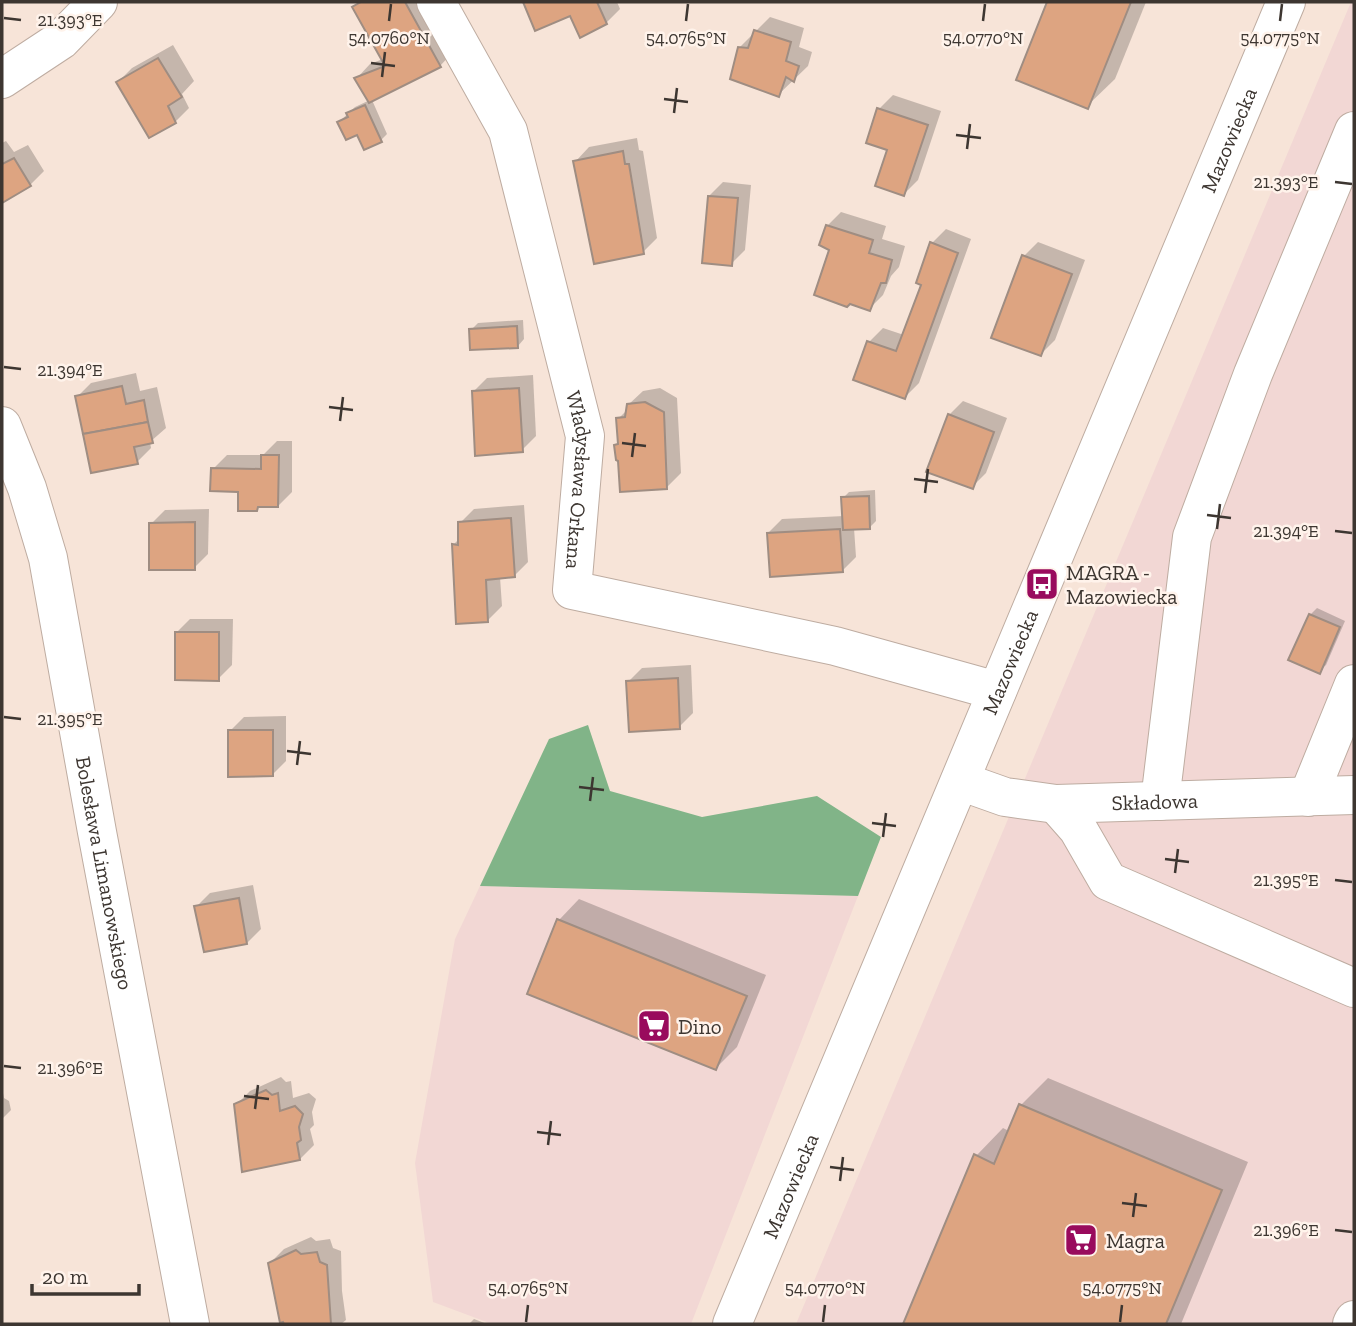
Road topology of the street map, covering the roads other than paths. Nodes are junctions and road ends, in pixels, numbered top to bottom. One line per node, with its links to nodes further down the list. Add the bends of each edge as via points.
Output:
1 (98, 2): 4 (street, via 61,40)
2 (436, 2): 8 (street, Władysława Orkana, via 508,131 585,436 572,590 835,646)
3 (1286, 2): 8 (street, Mazowiecka)
4 (2, 79)
5 (1354, 131): 12 (street, via 1253,374 1192,537)
6 (2, 426): 15 (street, Bolesława Limanowskiego, via 48,558)
7 (1354, 684): 11 (street)
8 (997, 691): 9 (street, Mazowiecka)
9 (960, 781): 13 (street, Składowa, via 1005,797); 16 (street, Mazowiecka)
10 (1354, 795): 11 (street, Składowa)
11 (1308, 797): 12 (street, Składowa)
12 (1160, 801): 13 (street, Składowa)
13 (1056, 804): 14 (street, via 1078,829 1108,881)
14 (1354, 988)
15 (190, 1324)
16 (732, 1324)

